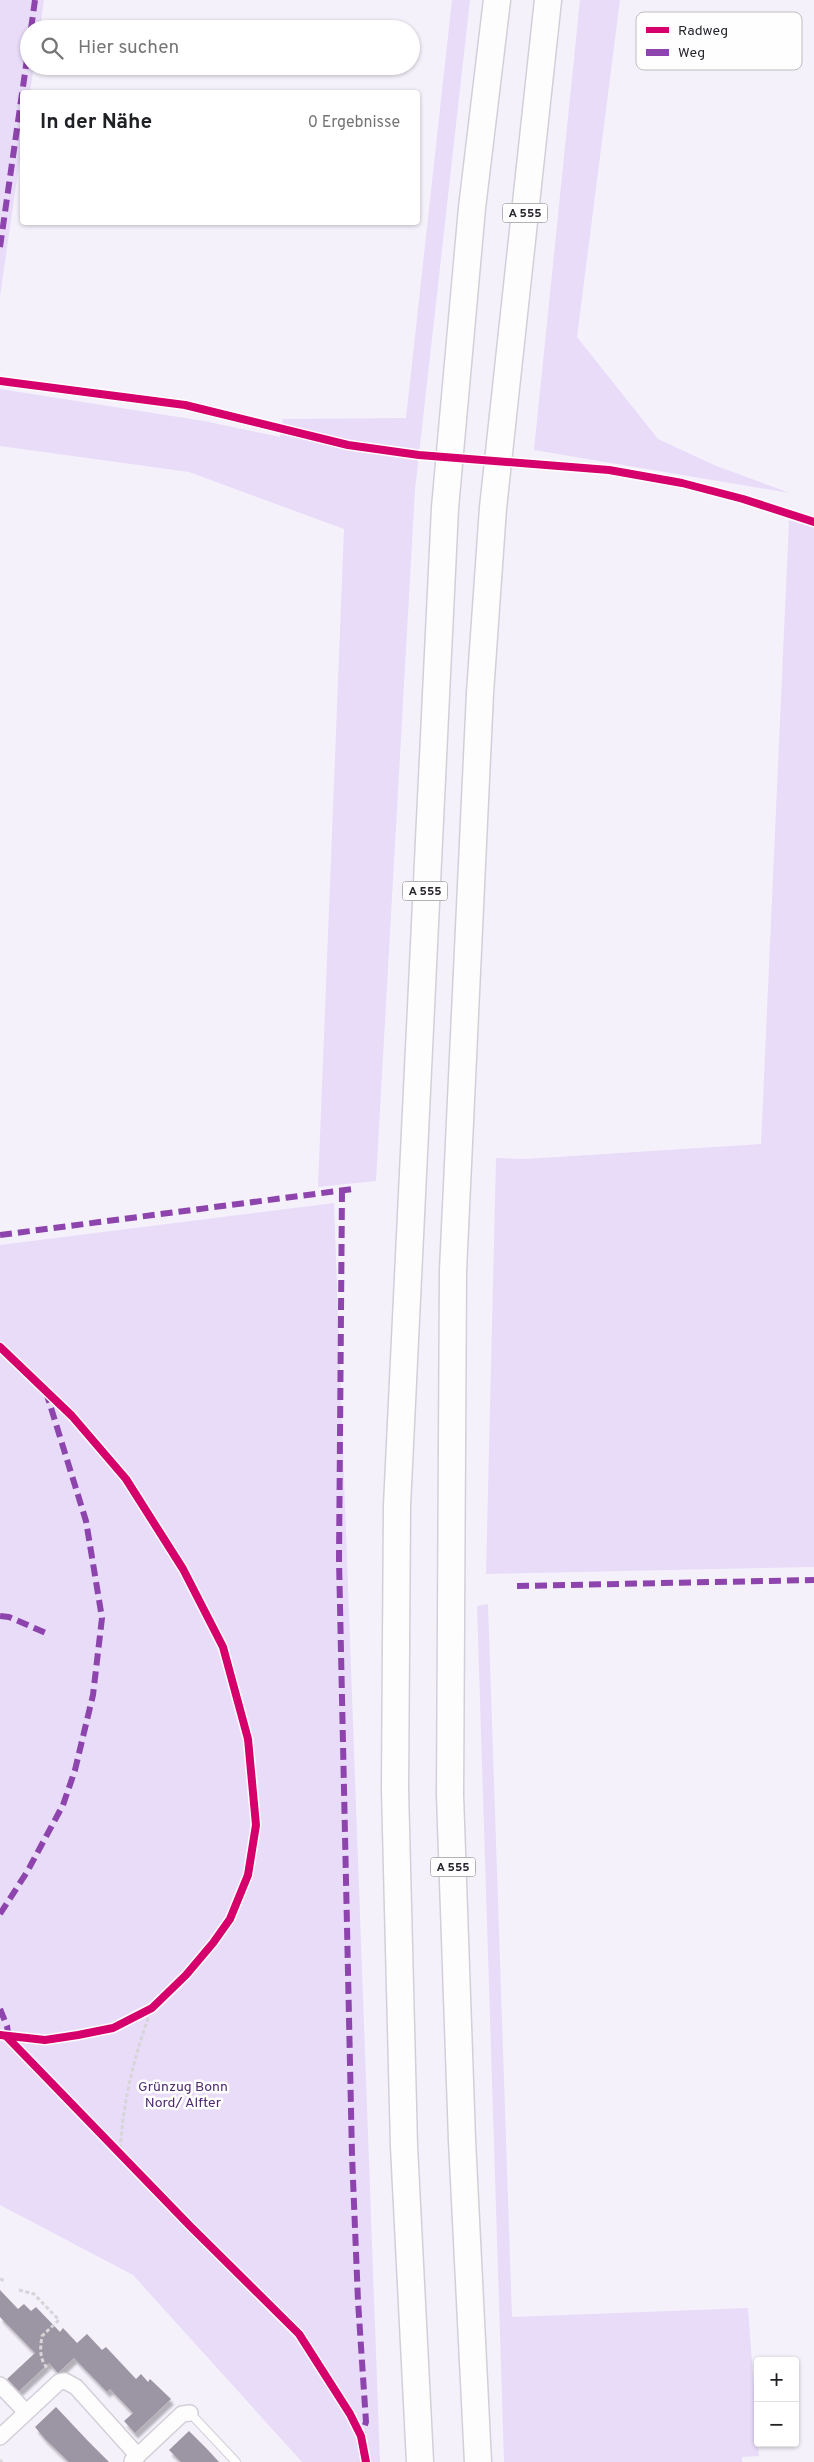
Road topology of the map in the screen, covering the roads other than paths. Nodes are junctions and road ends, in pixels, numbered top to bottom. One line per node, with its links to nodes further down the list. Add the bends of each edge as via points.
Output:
1 (497, 0): 9 (highway, A 555, via 445,508 397,1506 395,1789 402,2096)
2 (548, 0): 10 (highway, A 555, via 493,508 480,693 453,1270 450,1795)
3 (0, 2385): 4 (street)
4 (26, 2412): 6 (street); 7 (street, via 59,2382 65,2381 76,2387)
5 (190, 2413): 7 (street, via 182,2414); 8 (lane)
6 (0, 2437)
7 (135, 2459)
8 (236, 2462)
9 (420, 2462)
10 (478, 2462)

